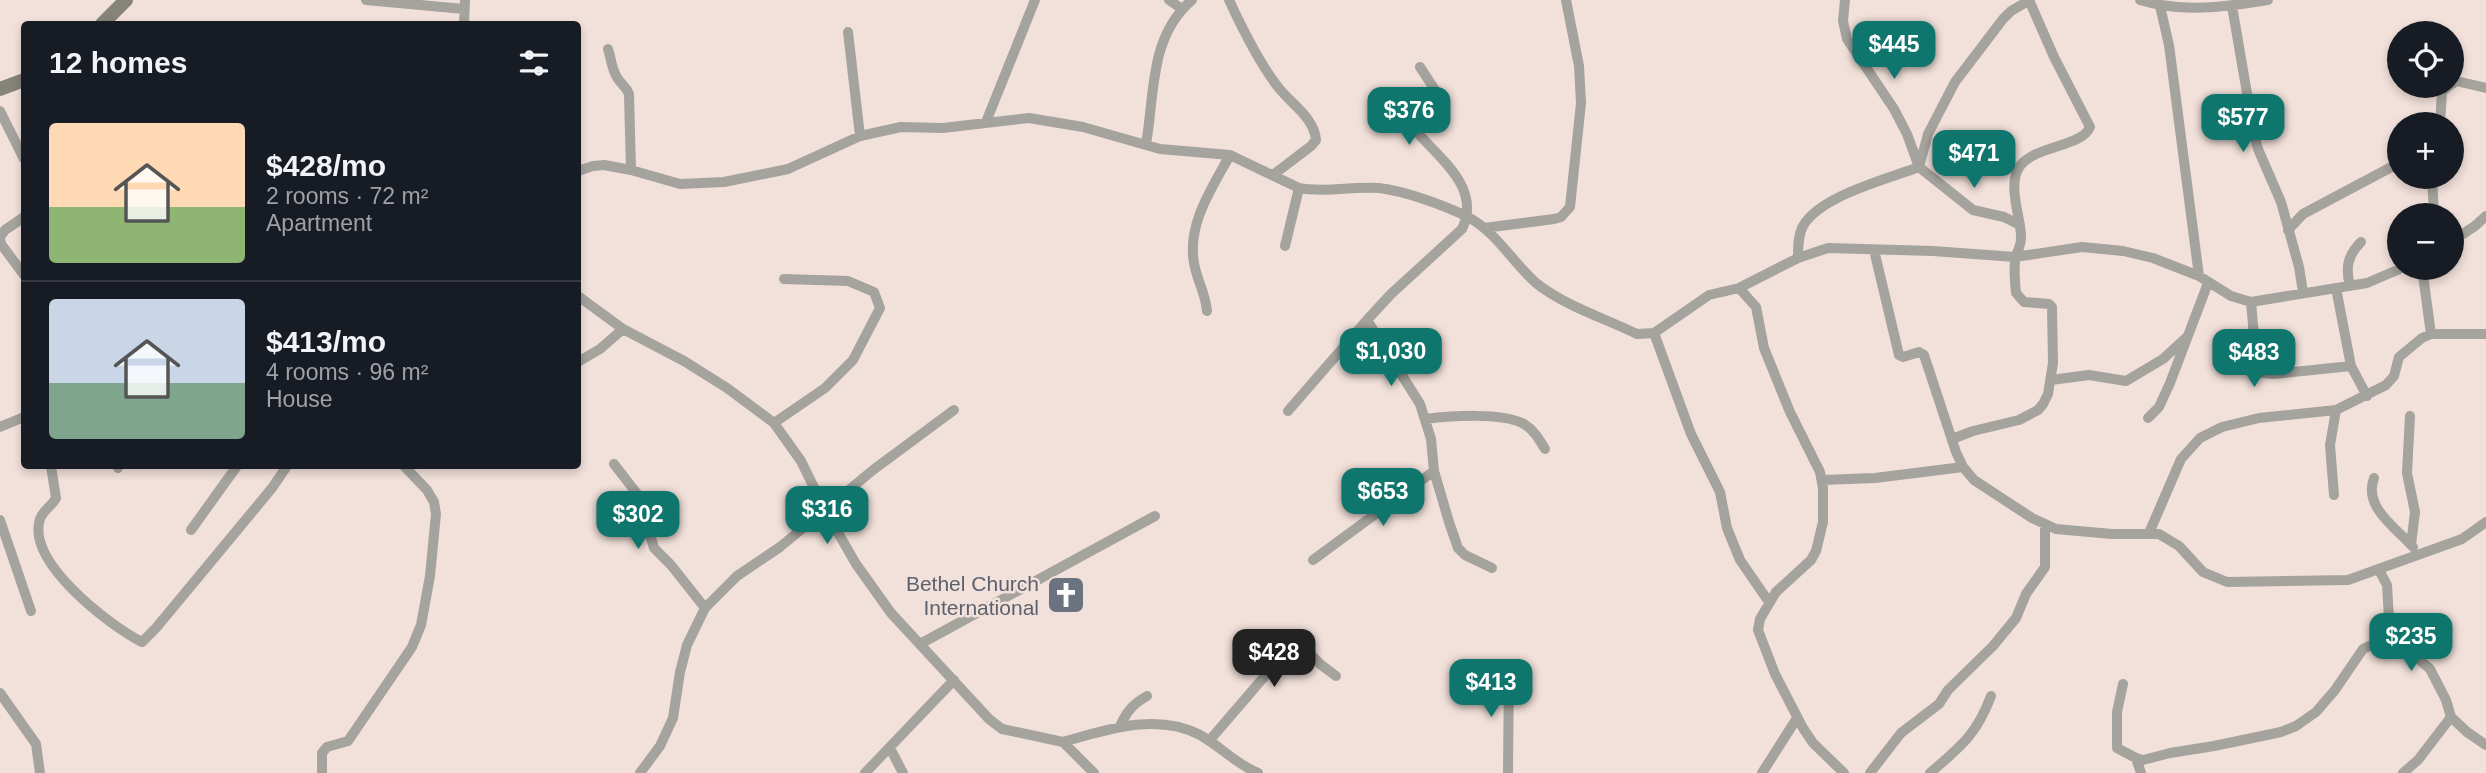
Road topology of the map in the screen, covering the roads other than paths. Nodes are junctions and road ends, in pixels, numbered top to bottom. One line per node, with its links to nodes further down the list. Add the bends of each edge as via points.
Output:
1 (126, 0): 16 (street)
2 (366, 0): 12 (street)
3 (1035, 0): 25 (street)
4 (1169, 0): 15 (street)
5 (1192, 0): 15 (street)
6 (1229, 0): 34 (street, via 1272,78 1315,134 1311,145)
7 (1566, 0): 40 (street, via 1581,103 1570,206 1555,219)
8 (1845, 0): 30 (street, via 1847,40 1894,109)
9 (2030, 0): 30 (street, via 2003,19 1955,82 1928,134); 39 (street, via 2090,127 2083,136 2043,150 2021,166 2015,178)
10 (2140, 0): 13 (street)
11 (2268, 0): 14 (street)
12 (465, 5)
13 (2160, 6): 14 (street); 52 (street)
14 (2232, 6): 41 (street, via 2254,134)
15 (1182, 9): 27 (street, via 1169,25 1156,60)
16 (105, 21)
17 (848, 32): 26 (street)
18 (608, 49): 33 (street, via 615,73 629,94)
19 (1420, 67): 37 (street, via 1435,90 1413,124 1466,193)
20 (21, 81): 23 (street)
21 (2464, 83): 22 (street)
22 (2486, 88)
23 (0, 89)
24 (0, 111): 28 (street)
25 (986, 122): 26 (street, via 901,127); 27 (street, via 1029,118)
26 (860, 136): 33 (street, via 788,169 737,180 680,184)
27 (1146, 144): 29 (street)
28 (21, 153)
29 (1230, 155): 34 (street); 60 (street, via 1194,230 1191,248)
30 (1919, 167): 39 (street, via 1973,210); 48 (street, via 1822,207 1804,225)
31 (2387, 169): 41 (street, via 2303,214)
32 (581, 170): 33 (street, via 604,165)
33 (631, 170)
34 (1273, 174): 35 (street)
35 (1299, 188): 37 (street, via 1379,188); 45 (street)
36 (2486, 216): 42 (street)
37 (1467, 217): 40 (street); 61 (street, via 1462,229)
38 (21, 219): 43 (street)
39 (2020, 225): 47 (street, via 2021,248)
40 (1484, 228): 63 (street, via 1536,283 1637,334)
41 (2288, 230): 57 (street)
42 (2464, 233)
43 (0, 238): 49 (street)
44 (2361, 242): 54 (street, via 2349,258)
45 (1285, 246)
46 (1874, 250): 47 (street); 48 (street, via 1828,248); 80 (street, via 1899,355 1924,355)
47 (2015, 257): 52 (street, via 2082,247 2123,250); 69 (street, via 2018,297 2053,309)
48 (1798, 258): 55 (street)
49 (21, 271)
50 (2387, 275): 54 (street)
51 (784, 279): 78 (street, via 848,281 874,292 880,308 853,360 825,388)
52 (2204, 279): 59 (street, via 2236,299); 66 (street)
53 (2424, 280): 64 (street)
54 (2350, 286): 56 (street)
55 (1739, 288): 63 (street, via 1709,295); 90 (street, via 1756,307 1778,386)
56 (2336, 288): 57 (street); 68 (street)
57 (2303, 292): 59 (street)
58 (581, 298): 62 (street)
59 (2251, 302): 68 (street, via 2252,372)
60 (1207, 312)
61 (1367, 320): 73 (street); 77 (street)
62 (623, 329): 67 (street); 78 (street, via 702,371)
63 (1654, 333): 104 (street, via 1691,434 1720,492 1740,560)
64 (2431, 334): 65 (street); 70 (street, via 2405,350 2390,381)
65 (2486, 334)
66 (2187, 337): 69 (street, via 2163,359 2126,381 2089,375); 76 (street, via 2162,401)
67 (581, 360)
68 (2351, 366): 70 (street)
69 (2051, 380): 80 (street, via 2043,404 2031,414)
70 (2367, 396): 72 (street)
71 (954, 410): 92 (street)
72 (2336, 410): 91 (street, via 2330,444); 98 (street, via 2259,418 2200,438 2181,459)
73 (1288, 411)
74 (2410, 416): 99 (street, via 2407,473 2415,512)
75 (21, 418): 79 (street)
76 (2148, 418)
77 (1425, 419): 81 (street, via 1457,415 1522,423 1537,434); 88 (street)
78 (774, 423): 92 (street, via 801,461)
79 (0, 427)
80 (1952, 439): 83 (street)
81 (1545, 449)
82 (614, 464): 105 (street, via 638,495 654,548)
83 (1963, 467): 90 (street); 96 (street, via 1974,480)
84 (52, 469): 86 (street, via 57,498 43,513 39,530 48,561 64,581 142,642)
85 (235, 469): 97 (street)
86 (285, 469)
87 (407, 469): 125 (street, via 427,491 436,514 421,625 412,647 348,741 322,753)
88 (1434, 471): 101 (street); 102 (street, via 1458,548)
89 (2374, 478): 99 (street, via 2375,506)
90 (1822, 480): 104 (street, via 1823,522 1816,551)
91 (2334, 495)
92 (825, 510): 105 (street, via 737,576); 108 (street, via 856,564)
93 (1155, 516): 108 (street)
94 (0, 520): 106 (street)
95 (2486, 522): 100 (street, via 2462,539)
96 (2045, 525): 98 (street, via 2112,534); 134 (street, via 2045,567 2016,618 1939,704 1901,733)
97 (191, 530)
98 (2149, 533): 103 (street, via 2169,538 2203,572 2227,582 2330,582)
99 (2412, 545): 100 (street)
100 (2420, 554): 103 (street)
101 (1313, 560)
102 (1492, 568)
103 (2379, 570): 107 (street, via 2387,585 2389,620)
104 (1769, 602): 116 (street, via 1758,630)
105 (705, 608): 126 (street, via 687,645 673,718)
106 (31, 611)
107 (2395, 634): 117 (street, via 2430,669); 123 (street, via 2363,649 2316,712 2296,726 2214,746)
108 (920, 644): 111 (street)
109 (1509, 666): 131 (street)
110 (1335, 676): 119 (street, via 1297,640 1287,639 1264,677)
111 (954, 680): 120 (street, via 1002,729); 122 (street)
112 (2123, 684): 123 (street, via 2117,748)
113 (0, 694): 124 (street, via 36,744)
114 (1147, 695): 118 (street, via 1126,712)
115 (1991, 696): 135 (street, via 1964,745)
116 (1797, 718): 132 (street); 133 (street)
117 (2451, 718): 121 (street); 137 (street)
118 (1120, 726): 119 (street, via 1173,726); 120 (street)
119 (1209, 741): 130 (street)
120 (1063, 742): 129 (street)
121 (2486, 745)
122 (890, 748): 127 (street); 128 (street)
123 (2136, 758): 136 (street)
124 (40, 773)
125 (322, 773)
126 (640, 773)
127 (865, 773)
128 (903, 773)
129 (1094, 773)
130 (1258, 773)
131 (1508, 773)
132 (1762, 773)
133 (1843, 773)
134 (1870, 773)
135 (1930, 773)
136 (2141, 773)
137 (2403, 773)

